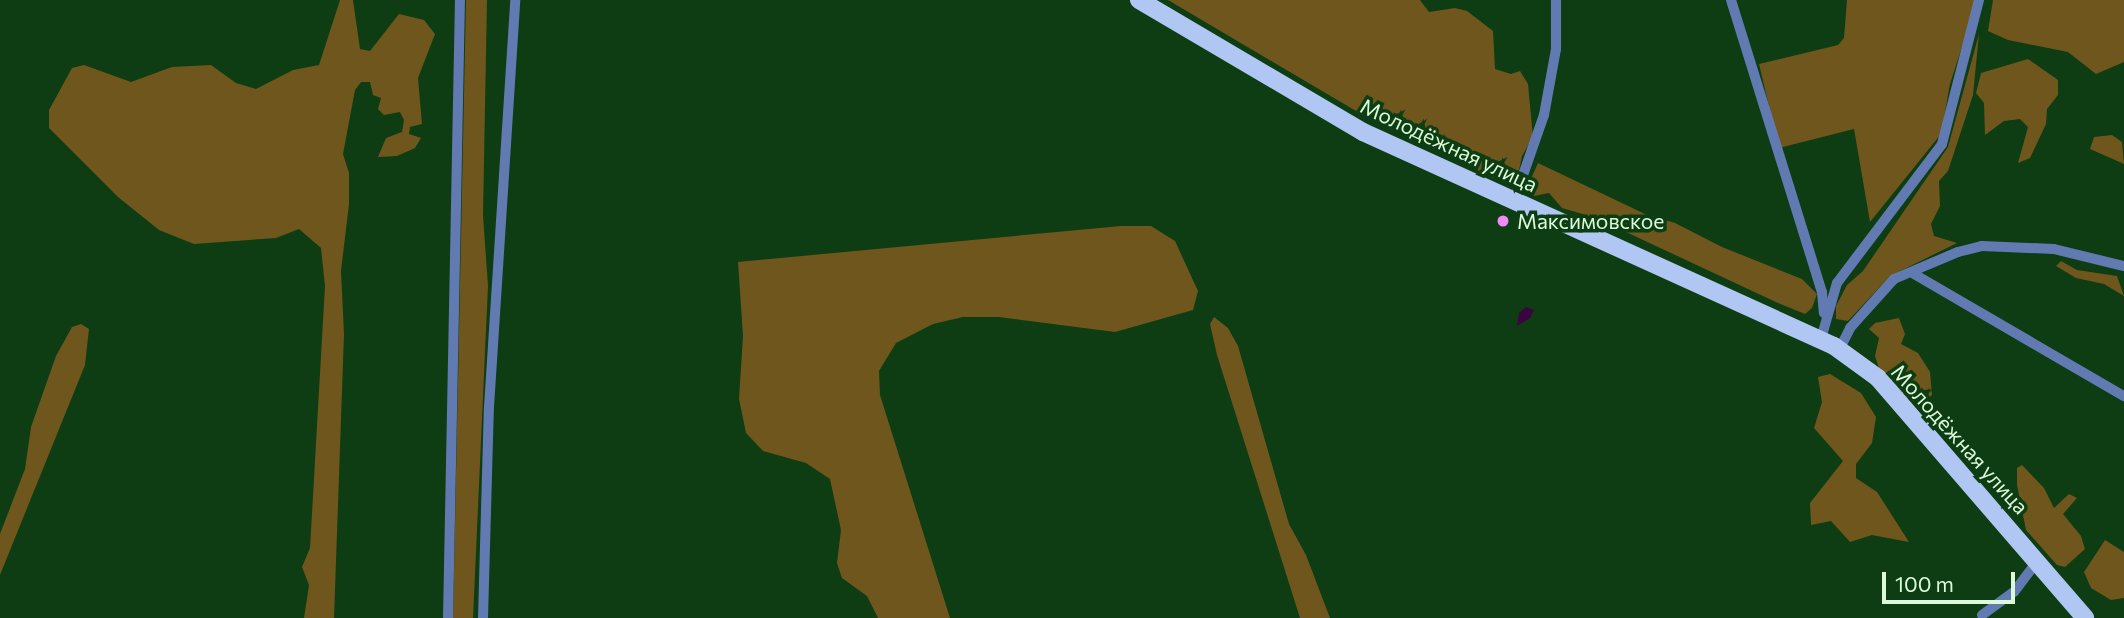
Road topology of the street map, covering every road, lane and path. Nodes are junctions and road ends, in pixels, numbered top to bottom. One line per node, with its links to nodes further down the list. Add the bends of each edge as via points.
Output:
1 (460, 0): 15 (street)
2 (515, 0): 16 (street, via 489,407)
3 (1139, 0): 7 (main road, Молодёжная улица, via 1363,132)
4 (1556, 0): 7 (street, via 1556,49 1544,115)
5 (1731, 0): 10 (street, via 1822,292)
6 (1979, 0): 10 (street, via 1942,144 1836,284)
7 (1514, 201): 10 (main road, Молодёжная улица)
8 (2124, 266): 9 (street, via 2054,248 1982,246)
9 (1914, 274): 11 (street, via 1894,278 1877,294); 12 (street)
10 (1823, 331): 11 (main road, Молодёжная улица)
11 (1839, 350): 13 (main road, Молодёжная улица, via 1878,378)
12 (2124, 396)
13 (2037, 562): 14 (street, via 2014,592); 17 (main road, Молодёжная улица)
14 (1982, 615)
15 (449, 618)
16 (483, 618)
17 (2085, 618)

